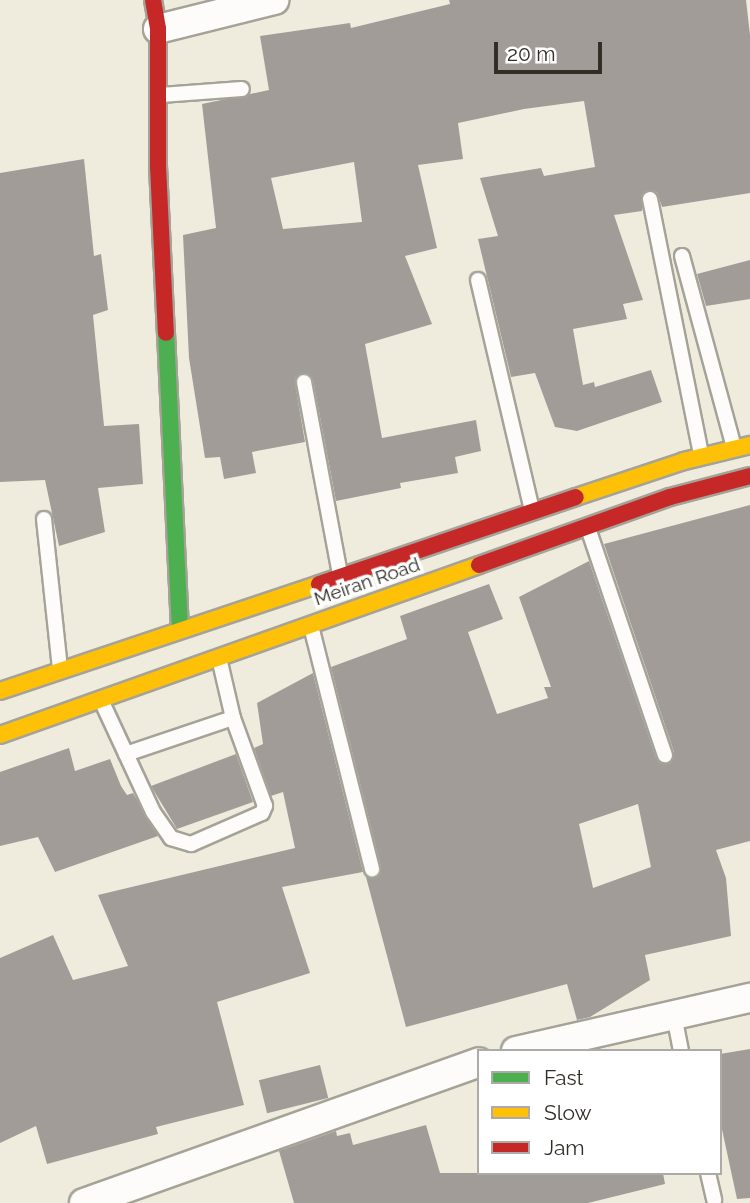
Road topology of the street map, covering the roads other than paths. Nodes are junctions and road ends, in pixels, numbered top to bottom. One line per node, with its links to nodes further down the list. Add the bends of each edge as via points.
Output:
1 (153, 0): 3 (main road)
2 (274, 0): 3 (street)
3 (158, 29): 5 (main road)
4 (243, 89): 5 (lane)
5 (159, 95): 18 (main road, via 158,166)
6 (650, 199): 11 (lane)
7 (682, 256): 10 (lane)
8 (478, 280): 13 (lane)
9 (304, 382): 16 (lane)
10 (742, 447): 11 (main road, Meiran Road)
11 (701, 457): 13 (main road, Meiran Road)
12 (750, 476): 15 (main road, Meiran Road)
13 (532, 512): 16 (main road, Meiran Road)
14 (44, 519): 20 (lane)
15 (587, 527): 17 (main road, Meiran Road); 26 (lane)
16 (340, 577): 18 (main road, Meiran Road)
17 (311, 624): 19 (main road, Meiran Road); 27 (lane)
18 (180, 630): 21 (main road, Meiran Road)
19 (218, 657): 21 (main road, Meiran Road); 23 (lane)
20 (60, 669): 21 (main road, Meiran Road); 22 (main road, Meiran Road)
21 (94, 679): 24 (main road, Meiran Road); 25 (lane)
22 (0, 691)
23 (233, 718): 25 (lane); 25 (lane, via 265,806 262,813 191,844 180,844 165,830)
24 (0, 735)
25 (126, 754)
26 (665, 755)
27 (372, 869)
28 (750, 998): 29 (street)
29 (674, 1015): 30 (street); 31 (lane)
30 (525, 1049)
31 (681, 1049)
32 (477, 1063): 35 (street)
33 (708, 1175): 34 (lane)
34 (714, 1200)
35 (84, 1203)

